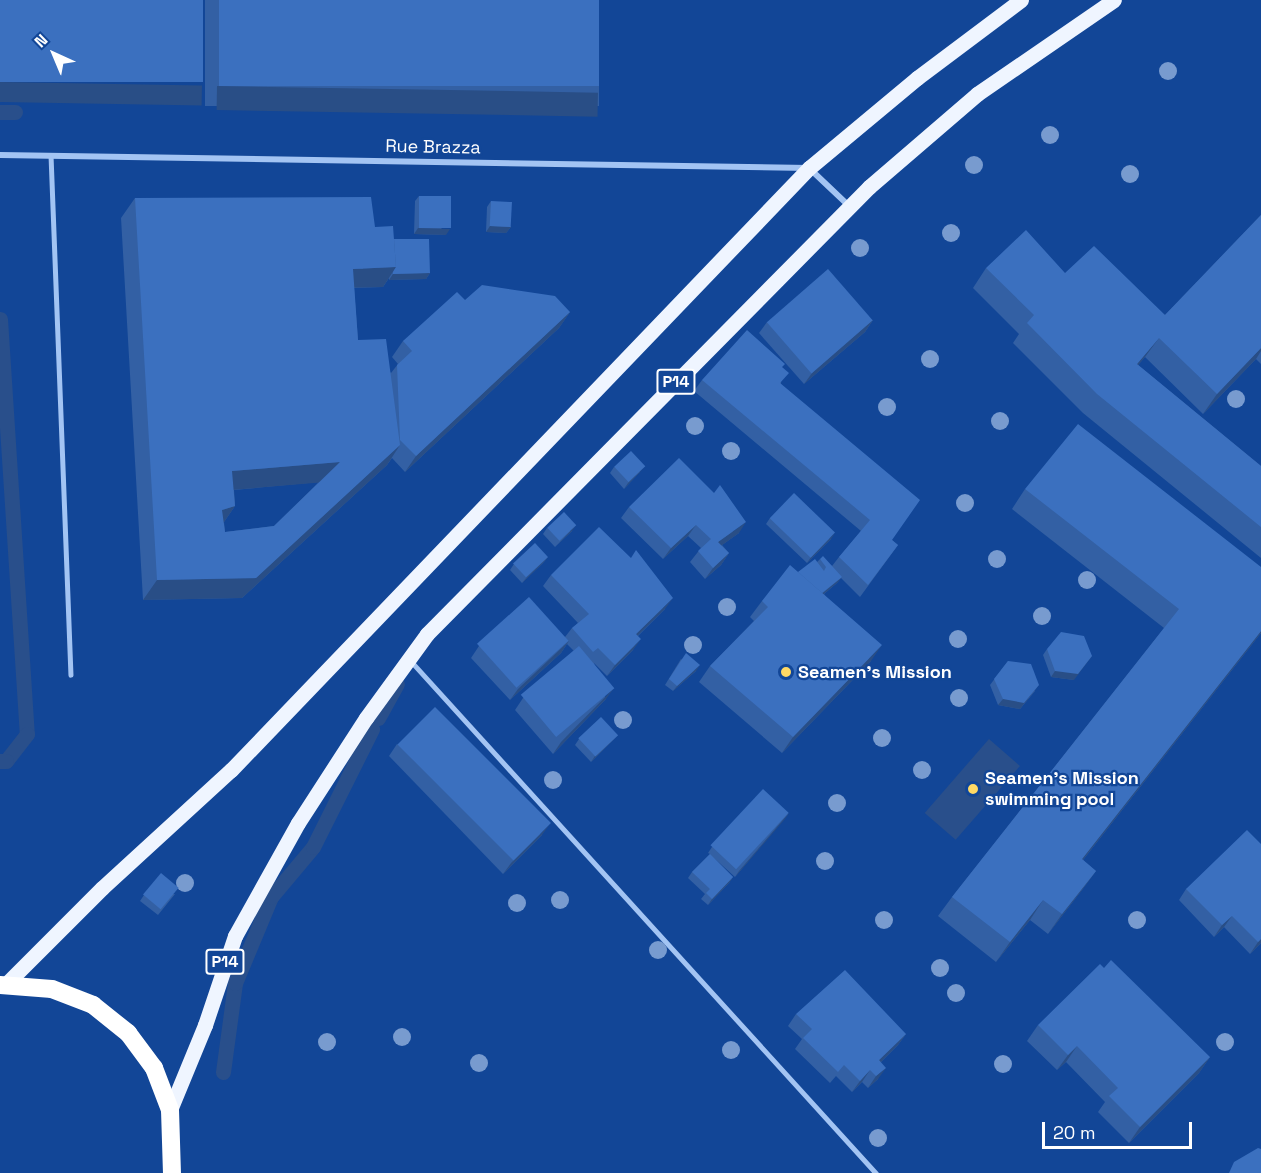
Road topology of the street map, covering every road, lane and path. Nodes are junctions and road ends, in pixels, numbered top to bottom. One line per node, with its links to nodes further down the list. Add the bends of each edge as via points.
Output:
1 (1021, 0): 5 (main road, via 917,78)
2 (1114, 0): 6 (main road, P14, via 978,94)
3 (0, 155): 4 (street, Rue Brazza)
4 (51, 155): 5 (street, Rue Brazza); 8 (lane)
5 (809, 168): 6 (street); 9 (main road, via 231,770)
6 (850, 206): 7 (main road, P14, via 436,626)
7 (409, 658): 10 (main road, P14, via 298,823 235,936 205,1025); 12 (lane)
8 (71, 675)
9 (2, 985): 10 (highway, via 52,989 93,1005 128,1033 154,1068)
10 (170, 1110): 11 (highway)
11 (175, 1169)
12 (876, 1173)

